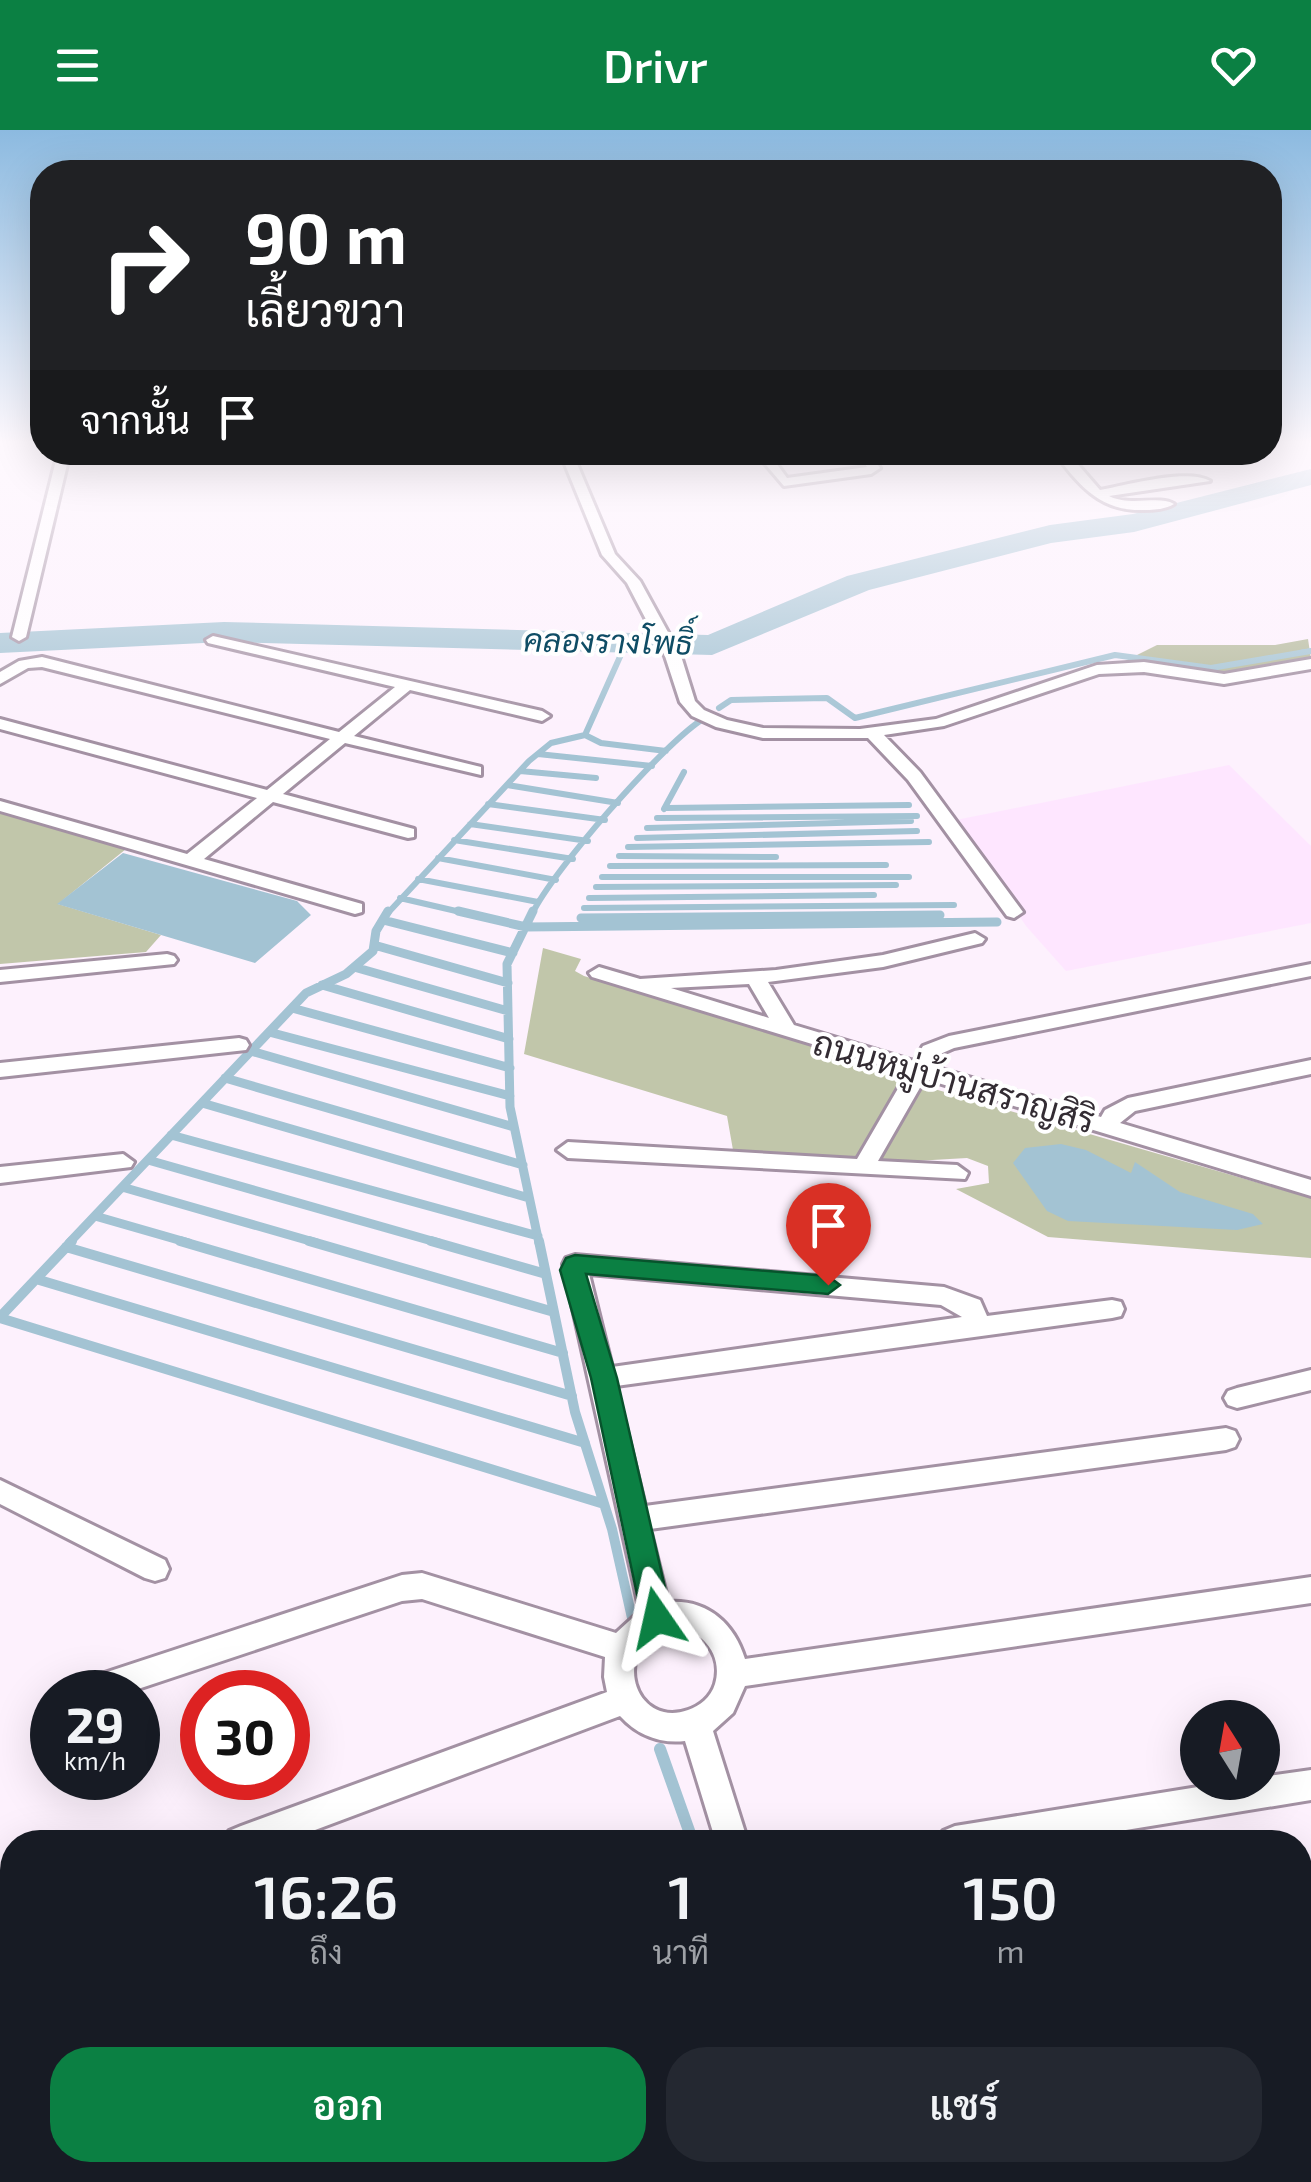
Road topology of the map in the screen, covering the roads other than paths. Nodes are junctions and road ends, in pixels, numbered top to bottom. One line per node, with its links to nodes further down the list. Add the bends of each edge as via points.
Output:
1 (43, 540): 3 (street)
2 (603, 540): 12 (street, via 633,581 698,713 722,724 805,736)
3 (25, 616): 4 (street); 5 (street)
4 (0, 618)
5 (19, 637)
6 (213, 640): 9 (street)
7 (1311, 664): 12 (street, via 1224,679 1144,667 1097,670 938,723)
8 (0, 678): 13 (street, via 42,662)
9 (407, 685): 10 (street); 13 (street)
10 (542, 716)
11 (0, 724): 15 (street)
12 (873, 733): 20 (street, via 914,776)
13 (342, 738): 14 (street); 15 (street)
14 (475, 771)
15 (269, 796): 17 (street); 18 (street)
16 (0, 806): 18 (street)
17 (408, 833)
18 (190, 861): 19 (street)
19 (355, 908)
20 (1014, 912)
21 (975, 940): 26 (street, via 883,961)
22 (167, 960): 25 (street)
23 (1311, 970): 32 (street, via 949,1043 930,1051)
24 (599, 974): 27 (street, ถนนหมู่บ้านสราญสิริ)
25 (0, 976)
26 (755, 977): 27 (street); 28 (street)
27 (632, 985): 28 (street, ถนนหมู่บ้านสราญสิริ)
28 (788, 1033): 32 (street, ถนนหมู่บ้านสราญสิริ)
29 (239, 1044): 31 (street)
30 (1311, 1067): 33 (street, via 1128,1106)
31 (0, 1070)
32 (918, 1073): 33 (street, ถนนหมู่บ้านสราญสิริ); 36 (street)
33 (1106, 1127): 39 (street, ถนนหมู่บ้านสราญสิริ)
34 (568, 1150): 36 (street)
35 (123, 1162): 38 (street)
36 (864, 1166): 37 (street)
37 (957, 1174)
38 (0, 1175)
39 (1311, 1188)
40 (1112, 1308): 41 (street)
41 (962, 1331): 42 (street); 42 (street, via 976,1320 971,1307 944,1296 575,1264)
42 (604, 1378): 47 (street)
43 (1311, 1380): 44 (street)
44 (1237, 1398)
45 (1226, 1438): 47 (street)
46 (0, 1492): 48 (street)
47 (637, 1519): 50 (street)
48 (155, 1569)
49 (1311, 1590): 53 (street)
50 (657, 1618): 51 (street, via 639,1626); 53 (street, via 711,1628 724,1640)
51 (621, 1648): 52 (street, via 422,1586); 54 (street, via 615,1673)
52 (155, 1670)
53 (735, 1674): 55 (street, via 720,1707)
54 (625, 1700): 55 (street, via 646,1718); 57 (street)
55 (694, 1722): 58 (street)
56 (1311, 1786): 59 (street)
57 (273, 1830)
58 (728, 1830)
59 (1031, 1830)

